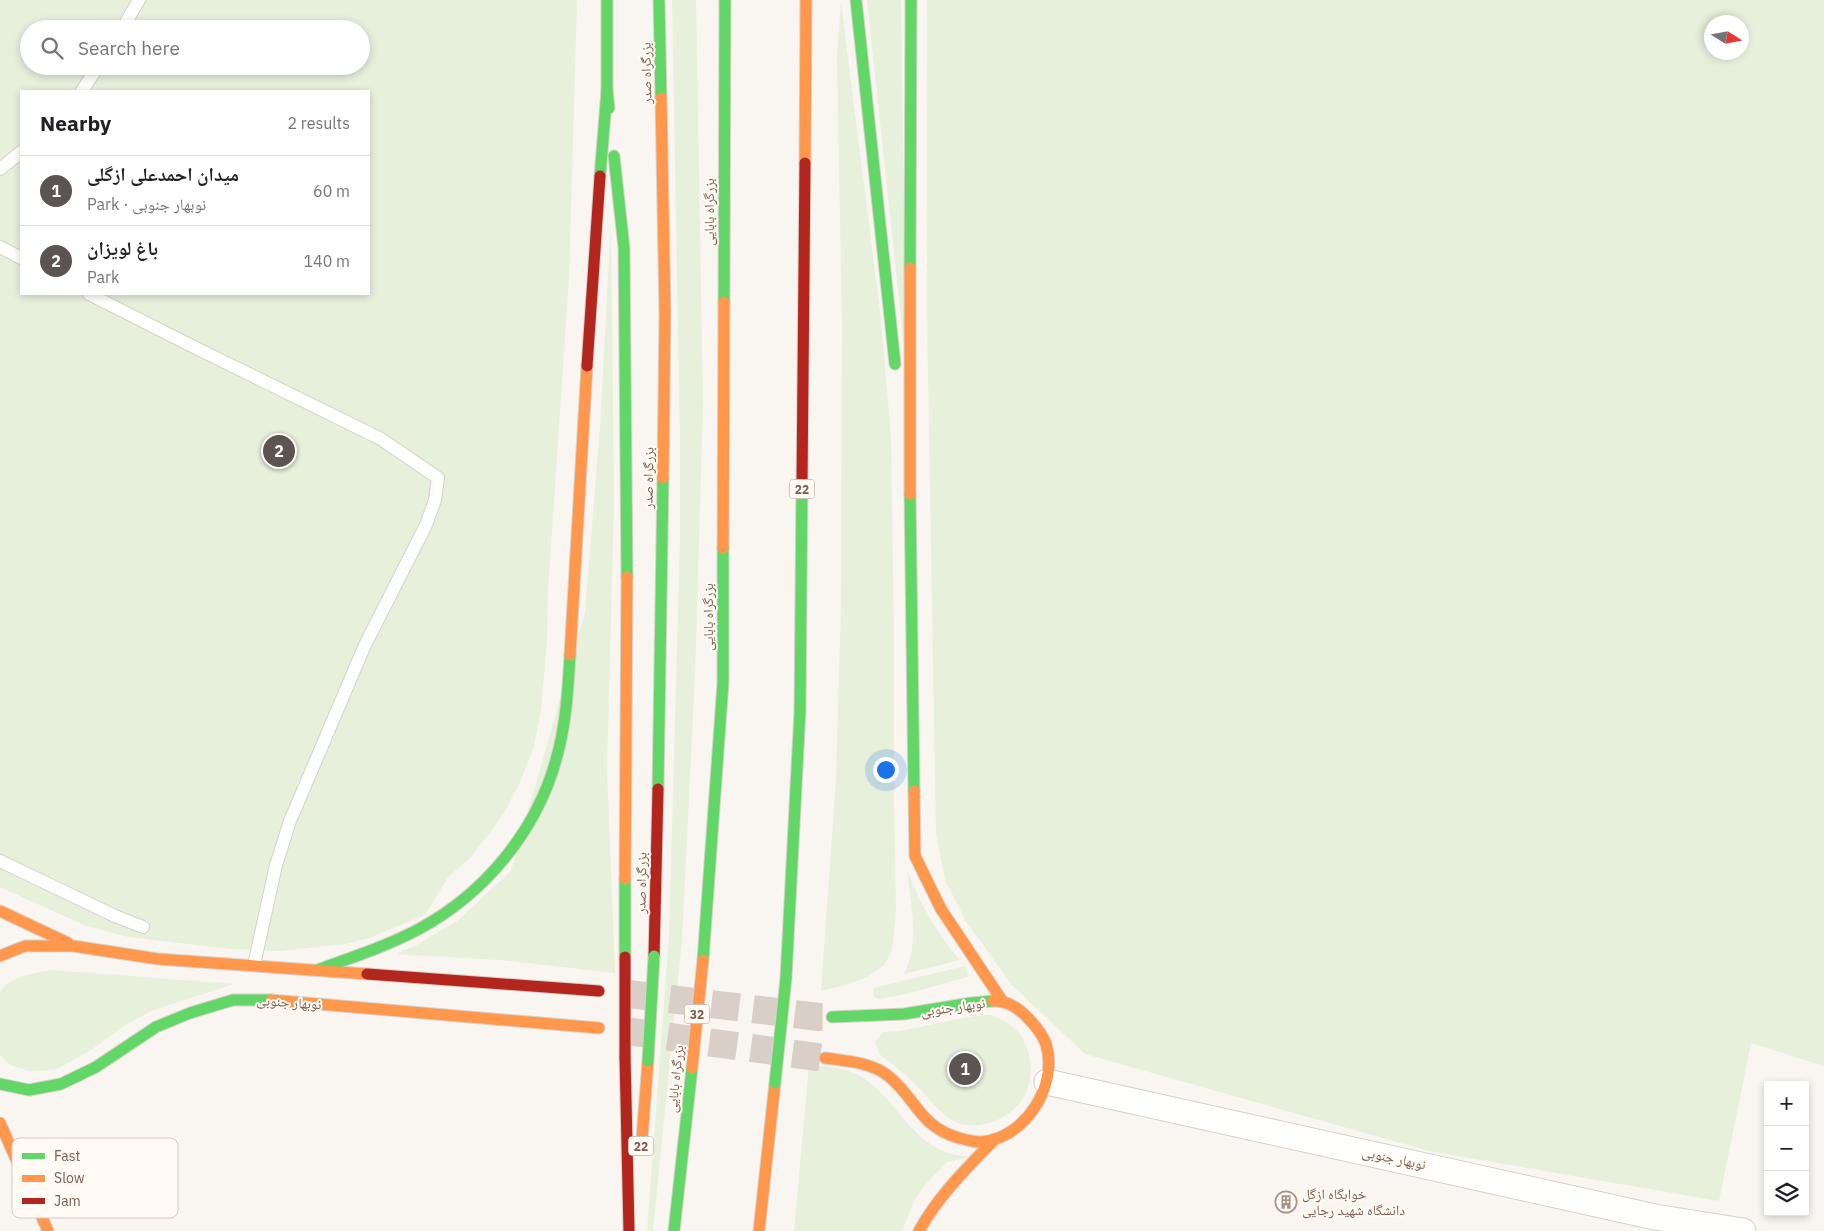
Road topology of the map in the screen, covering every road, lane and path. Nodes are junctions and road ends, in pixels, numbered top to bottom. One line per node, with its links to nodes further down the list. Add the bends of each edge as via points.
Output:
1 (140, 0): 8 (lane)
2 (607, 0): 11 (main road)
3 (660, 0): 25 (main road, بزرگراه صدر / 22, via 665,313)
4 (725, 0): 45 (main road, بزرگراه بابایی / 32, bridge, via 723,683 703,960)
5 (806, 0): 46 (main road, 22, bridge, via 800,711 786,978)
6 (856, 0): 17 (main road)
7 (911, 0): 19 (main road)
8 (128, 20)
9 (92, 75): 10 (lane)
10 (83, 90)
11 (607, 90): 27 (main road, via 592,281 568,696 550,780 514,848 487,880 458,904 419,929); 43 (main road, bridge, via 624,248 627,539 625,1057)
12 (20, 153): 13 (lane)
13 (0, 169)
14 (0, 247): 15 (lane)
15 (20, 257)
16 (91, 295): 26 (lane, via 381,439 438,478 435,500 426,525 365,645 290,821 276,865)
17 (896, 374)
18 (898, 394): 19 (main road)
19 (910, 502): 29 (main road, via 915,856 941,909)
20 (0, 861): 22 (lane)
21 (0, 911): 23 (main road)
22 (143, 927)
23 (73, 946): 24 (main road, via 25,946); 26 (main road, via 158,959)
24 (0, 956)
25 (654, 956): 37 (main road, بزرگراه بابایی / 22, bridge)
26 (254, 965): 27 (main road)
27 (320, 969): 28 (main road)
28 (599, 991)
29 (1004, 1002): 30 (main road, نوبهار جنوبی, via 980,1002 905,1014); 33 (main road, نوبهار جنوبی, via 1016,1008 1041,1032 1047,1047)
30 (832, 1017)
31 (599, 1028): 34 (main road, نوبهار جنوبی, via 260,999 233,1000 156,1027 96,1067 61,1084 29,1090)
32 (825, 1058): 36 (main road, نوبهار جنوبی, via 874,1067 886,1074 934,1129 981,1142)
33 (1047, 1082): 36 (main road, نوبهار جنوبی, via 1036,1107 1022,1124); 41 (street, نوبهار جنوبی)
34 (0, 1084)
35 (0, 1123): 38 (main road)
36 (995, 1139): 47 (main road, via 931,1208)
37 (641, 1146)
38 (12, 1150)
39 (639, 1174): 44 (main road, 22)
40 (42, 1218): 42 (main road)
41 (1652, 1224): 48 (street, نوبهار جنوبی)
42 (48, 1231)
43 (629, 1231)
44 (635, 1231)
45 (674, 1231)
46 (760, 1231)
47 (920, 1231)
48 (1743, 1231)

